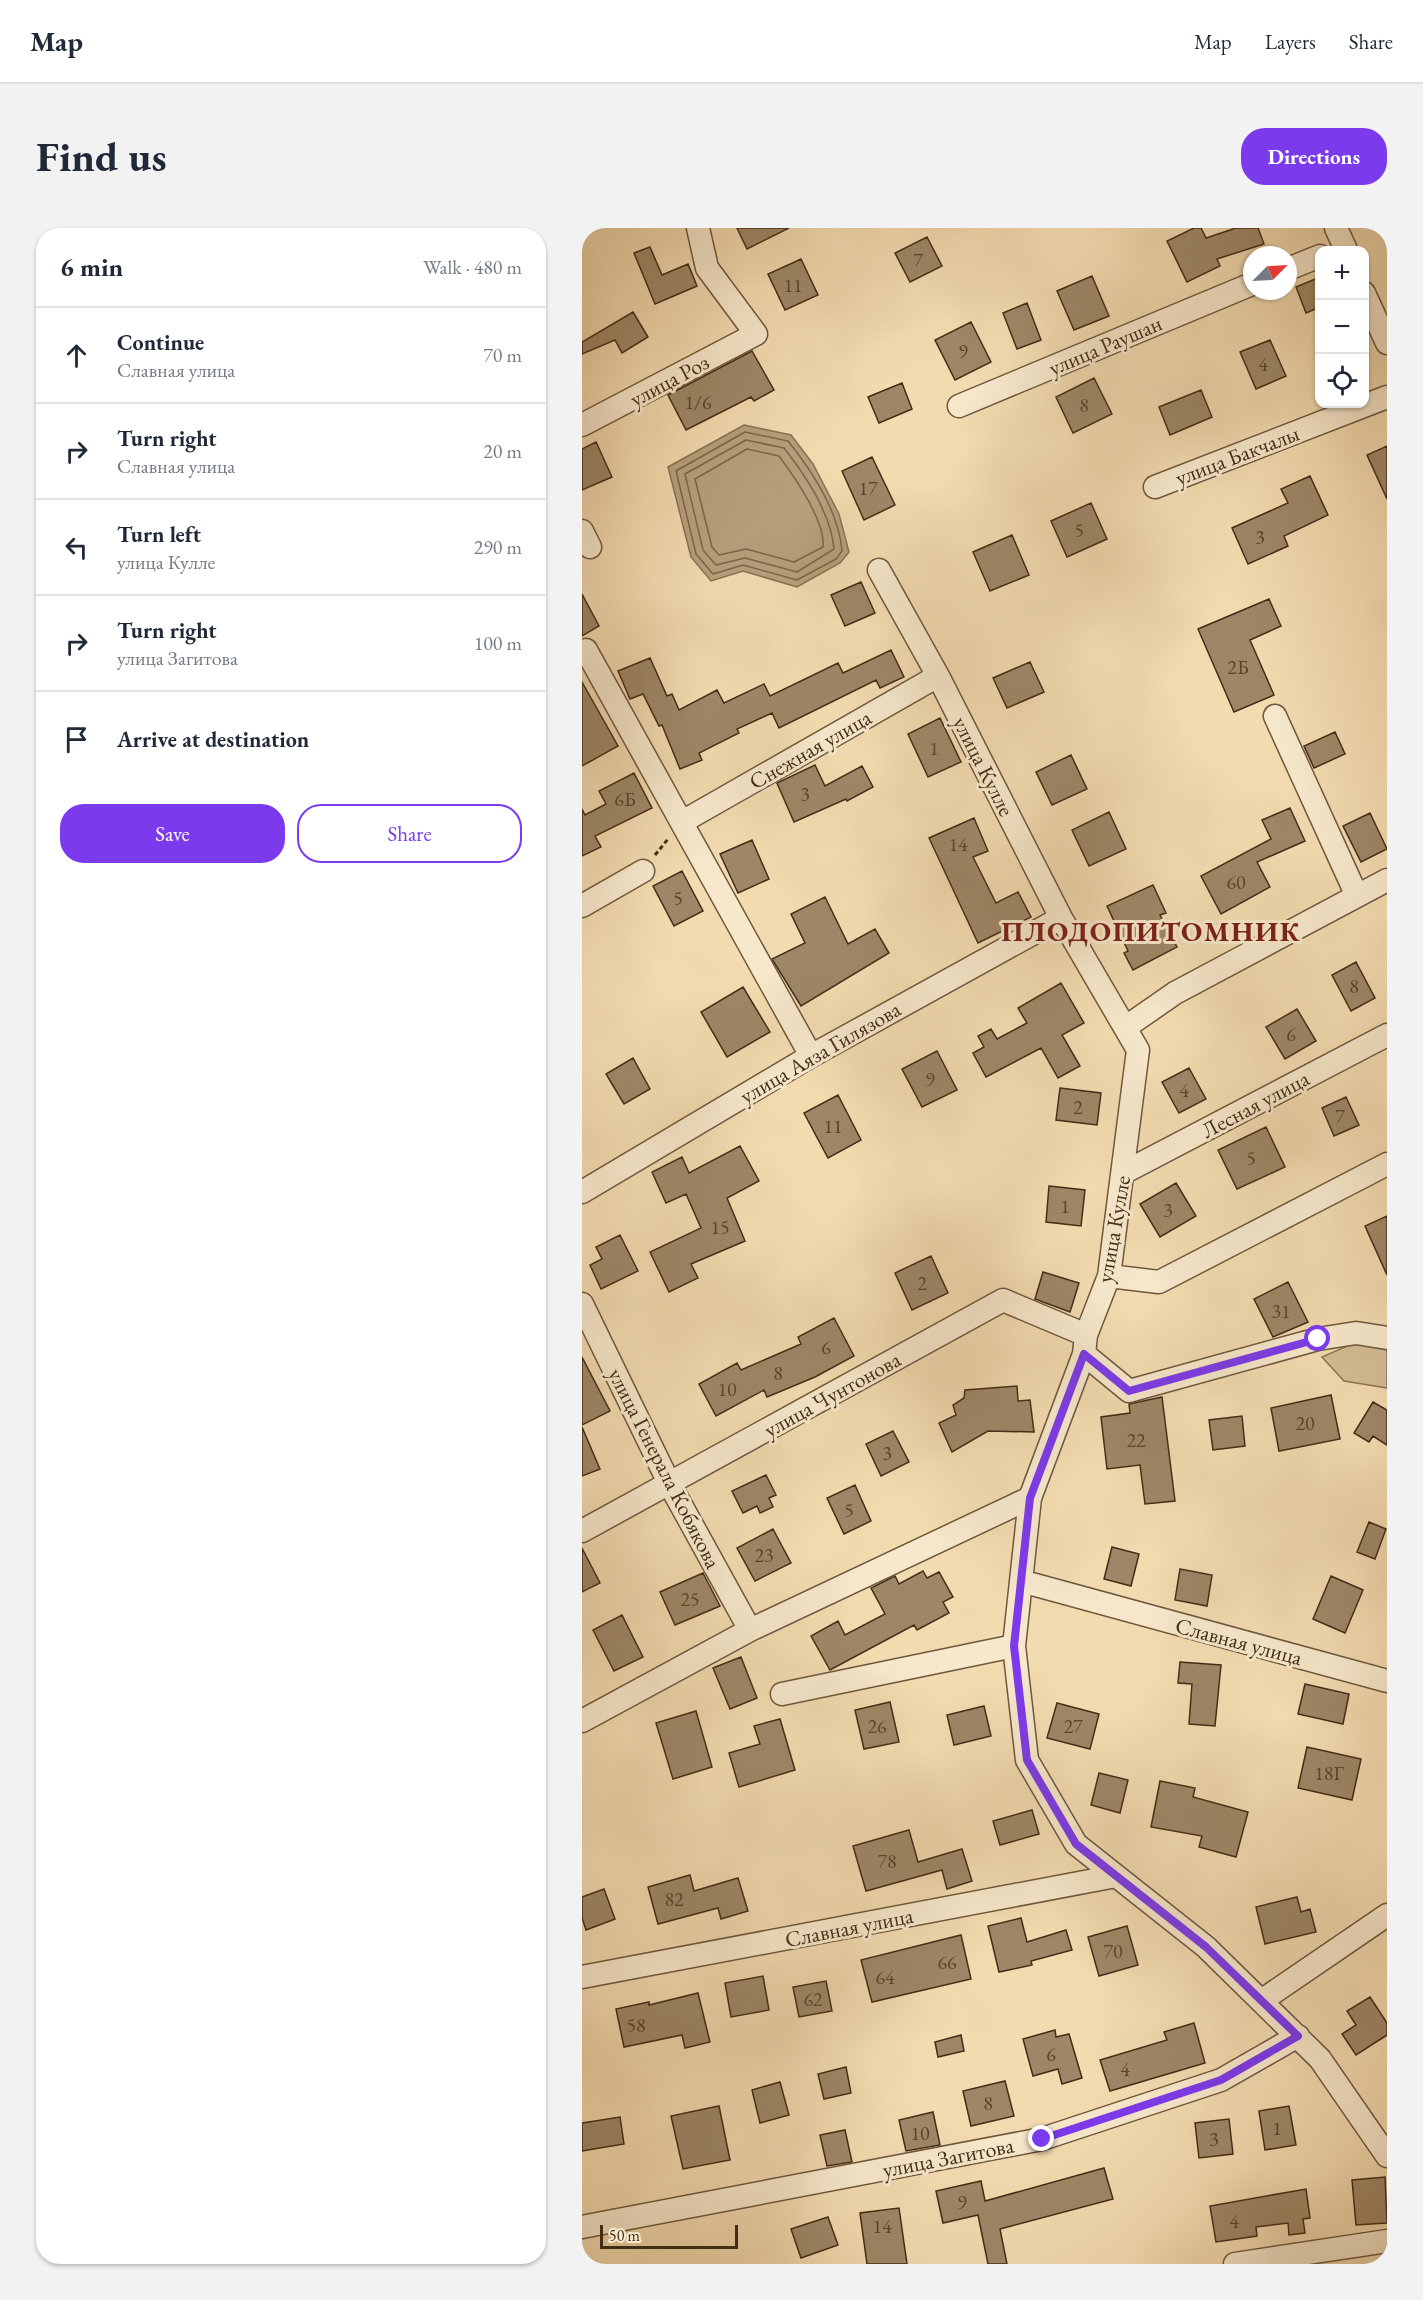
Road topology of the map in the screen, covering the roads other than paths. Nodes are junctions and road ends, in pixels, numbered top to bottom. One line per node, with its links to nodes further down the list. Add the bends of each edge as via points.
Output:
1 (698, 228): 9 (street, улица Роз, via 707,268 756,334)
2 (1315, 258): 3 (street)
3 (1297, 265)
4 (1243, 288): 8 (street, улица Раушан)
5 (1368, 300): 6 (street)
6 (1387, 343)
7 (1387, 397): 10 (street, улица Бакчалы)
8 (959, 406)
9 (582, 425)
10 (1155, 488)
11 (879, 570): 13 (street, улица Кулле)
12 (582, 652): 15 (street, via 586,650)
13 (938, 676): 15 (street, Снежная улица); 20 (street, улица Кулле)
14 (1275, 716): 18 (street)
15 (682, 822): 23 (street)
16 (643, 871): 19 (street)
17 (1387, 880): 18 (street)
18 (1357, 896): 21 (street, via 1175,993)
19 (582, 906)
20 (1061, 918): 21 (street, улица Кулле); 23 (street, улица Аяза Гилязова)
21 (1126, 1027): 25 (street, улица Кулле, via 1138,1050)
22 (1387, 1035): 25 (street, Лесная улица)
23 (811, 1056): 26 (street, улица Аяза Гилязова)
24 (1387, 1164): 27 (street, via 1159,1282)
25 (1123, 1173): 27 (street, улица Кулле)
26 (582, 1192)
27 (1109, 1276): 30 (street, улица Кулле)
28 (582, 1304): 31 (street, улица Генерала Кобякова)
29 (1384, 1331): 30 (street, via 1318,1339 1129,1391)
30 (1085, 1345): 31 (street, улица Чунтонова, via 1003,1300); 32 (street, улица Кулле)
31 (670, 1485): 33 (street, улица Чунтонова); 35 (street, улица Генерала Кобякова)
32 (1030, 1498): 34 (street, улица Кулле); 35 (street)
33 (582, 1531)
34 (1021, 1581): 36 (street, улица Кулле); 37 (street, Славная улица)
35 (750, 1630): 39 (street)
36 (1014, 1646): 38 (street); 40 (street, улица Кулле, via 1027,1760 1076,1844)
37 (1387, 1682)
38 (782, 1694)
39 (582, 1721)
40 (1116, 1876): 42 (street, Славная улица); 43 (street, улица Кулле, via 1206,1947)
41 (1387, 1915): 43 (street)
42 (582, 1977)
43 (1261, 2001): 44 (street, улица Кулле)
44 (1298, 2036): 45 (street, улица Кулле, via 1320,2059); 46 (street, улица Загитова, via 1221,2080 1042,2139)
45 (1387, 2156)
46 (582, 2227)
47 (1387, 2241): 48 (street)
48 (1235, 2264)

